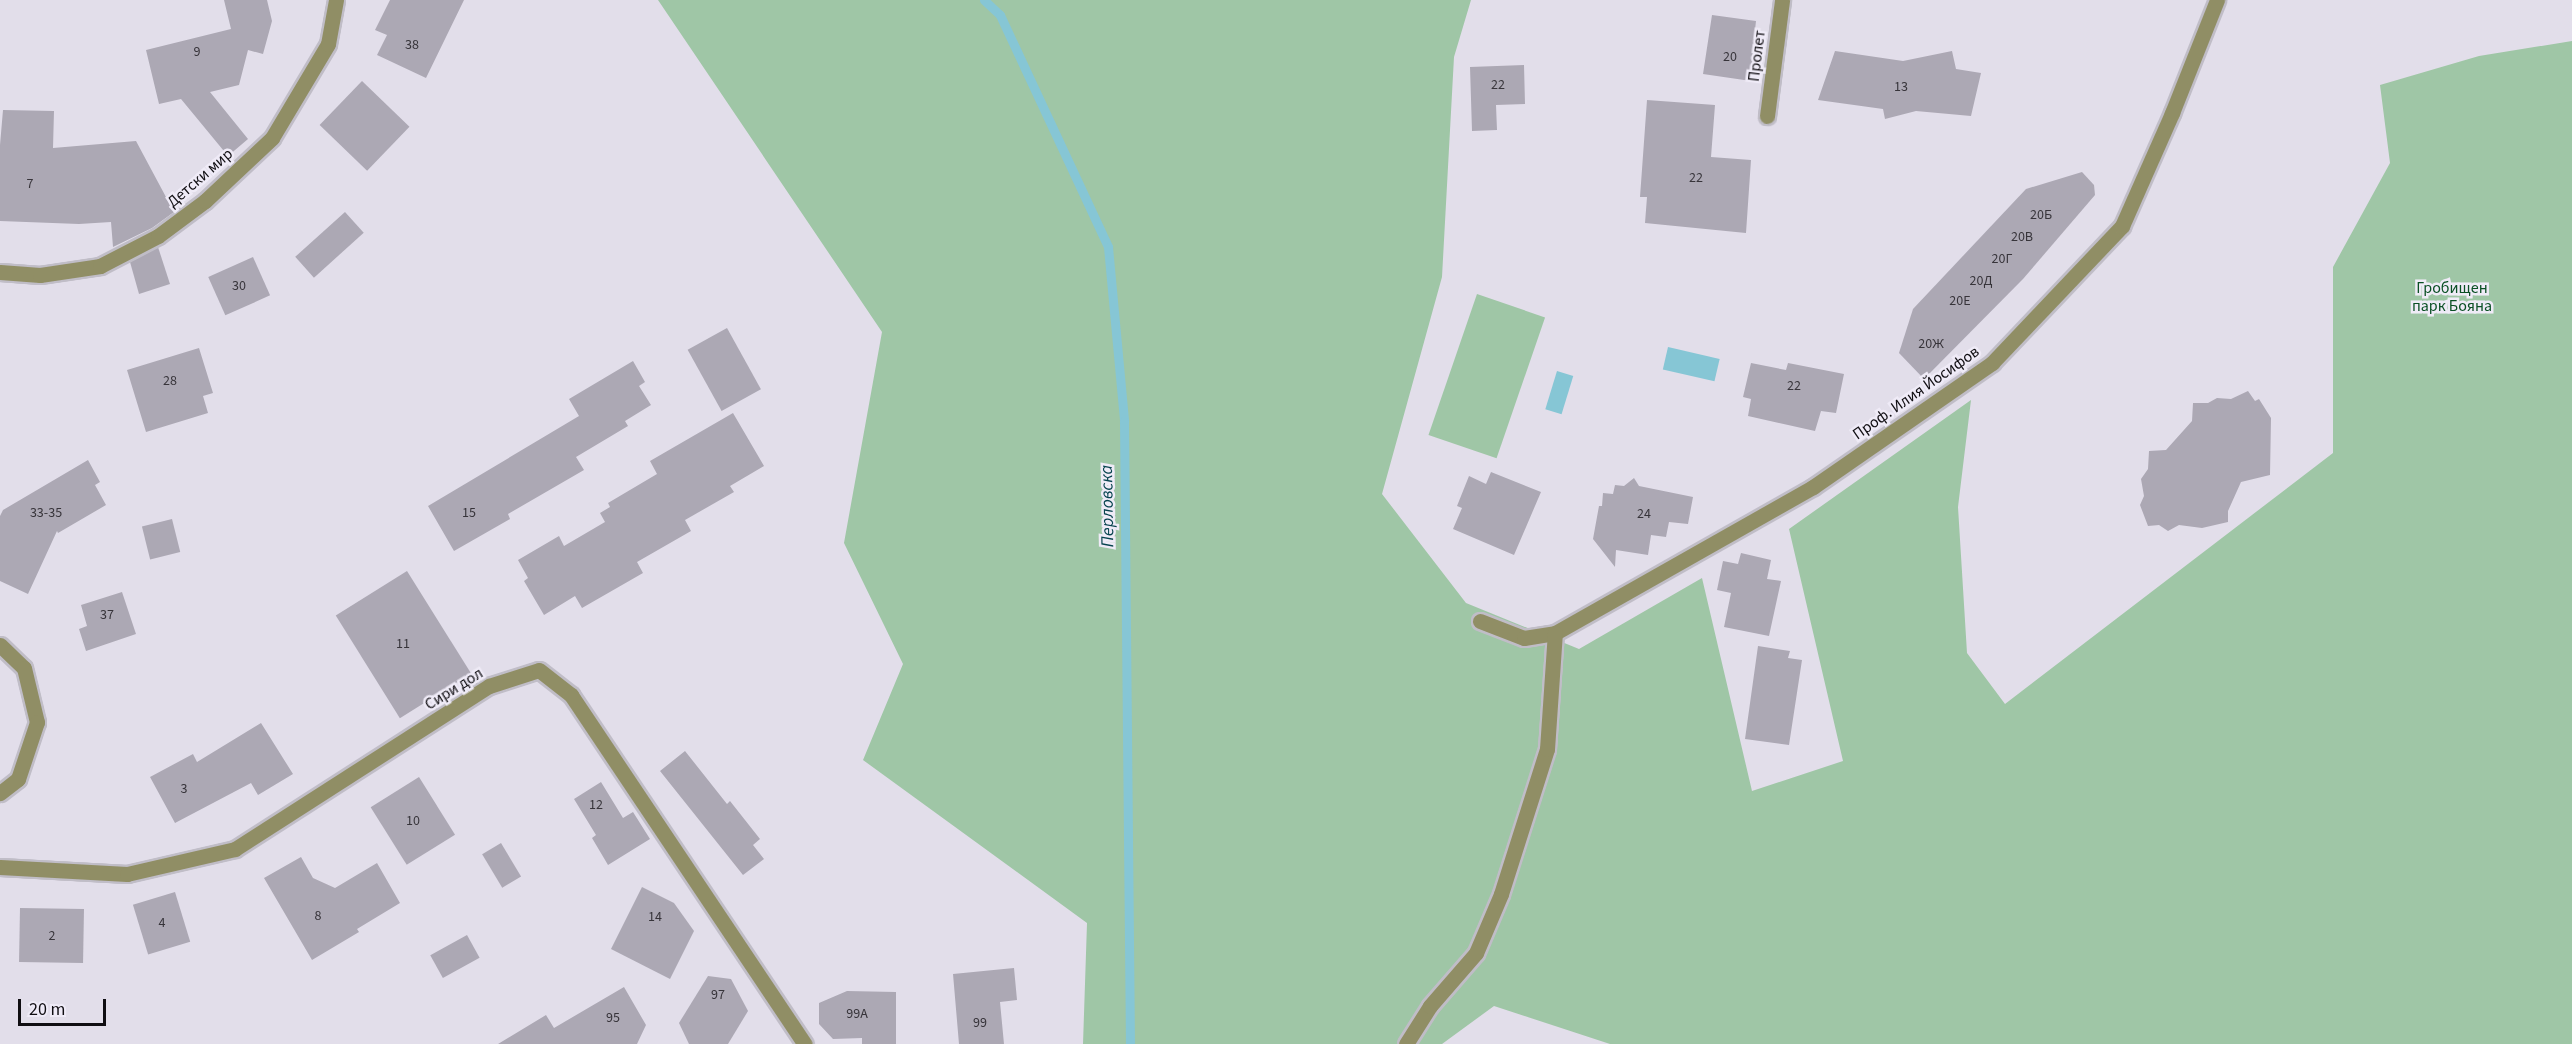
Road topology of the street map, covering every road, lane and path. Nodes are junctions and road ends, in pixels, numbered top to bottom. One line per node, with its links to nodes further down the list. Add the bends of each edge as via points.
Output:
1 (336, 0): 5 (street, Детски мир, via 328,44 272,138 205,201 158,236 100,266 40,275)
2 (1782, 0): 4 (street, Пролет)
3 (2217, 0): 7 (street, Проф. Илия Йосифов, via 2122,226 1992,363 1813,487)
4 (1767, 116)
5 (0, 272)
6 (1480, 621): 7 (street, Проф. Илия Йосифов, via 1524,638)
7 (1555, 633): 12 (street, via 1547,749 1501,894 1476,953 1430,1006)
8 (0, 645): 9 (street, via 24,668 37,722 18,779)
9 (0, 793)
10 (0, 867): 11 (street, Сири дол, via 127,874 235,849 489,686 539,670 571,695)
11 (805, 1044)
12 (1406, 1044)

